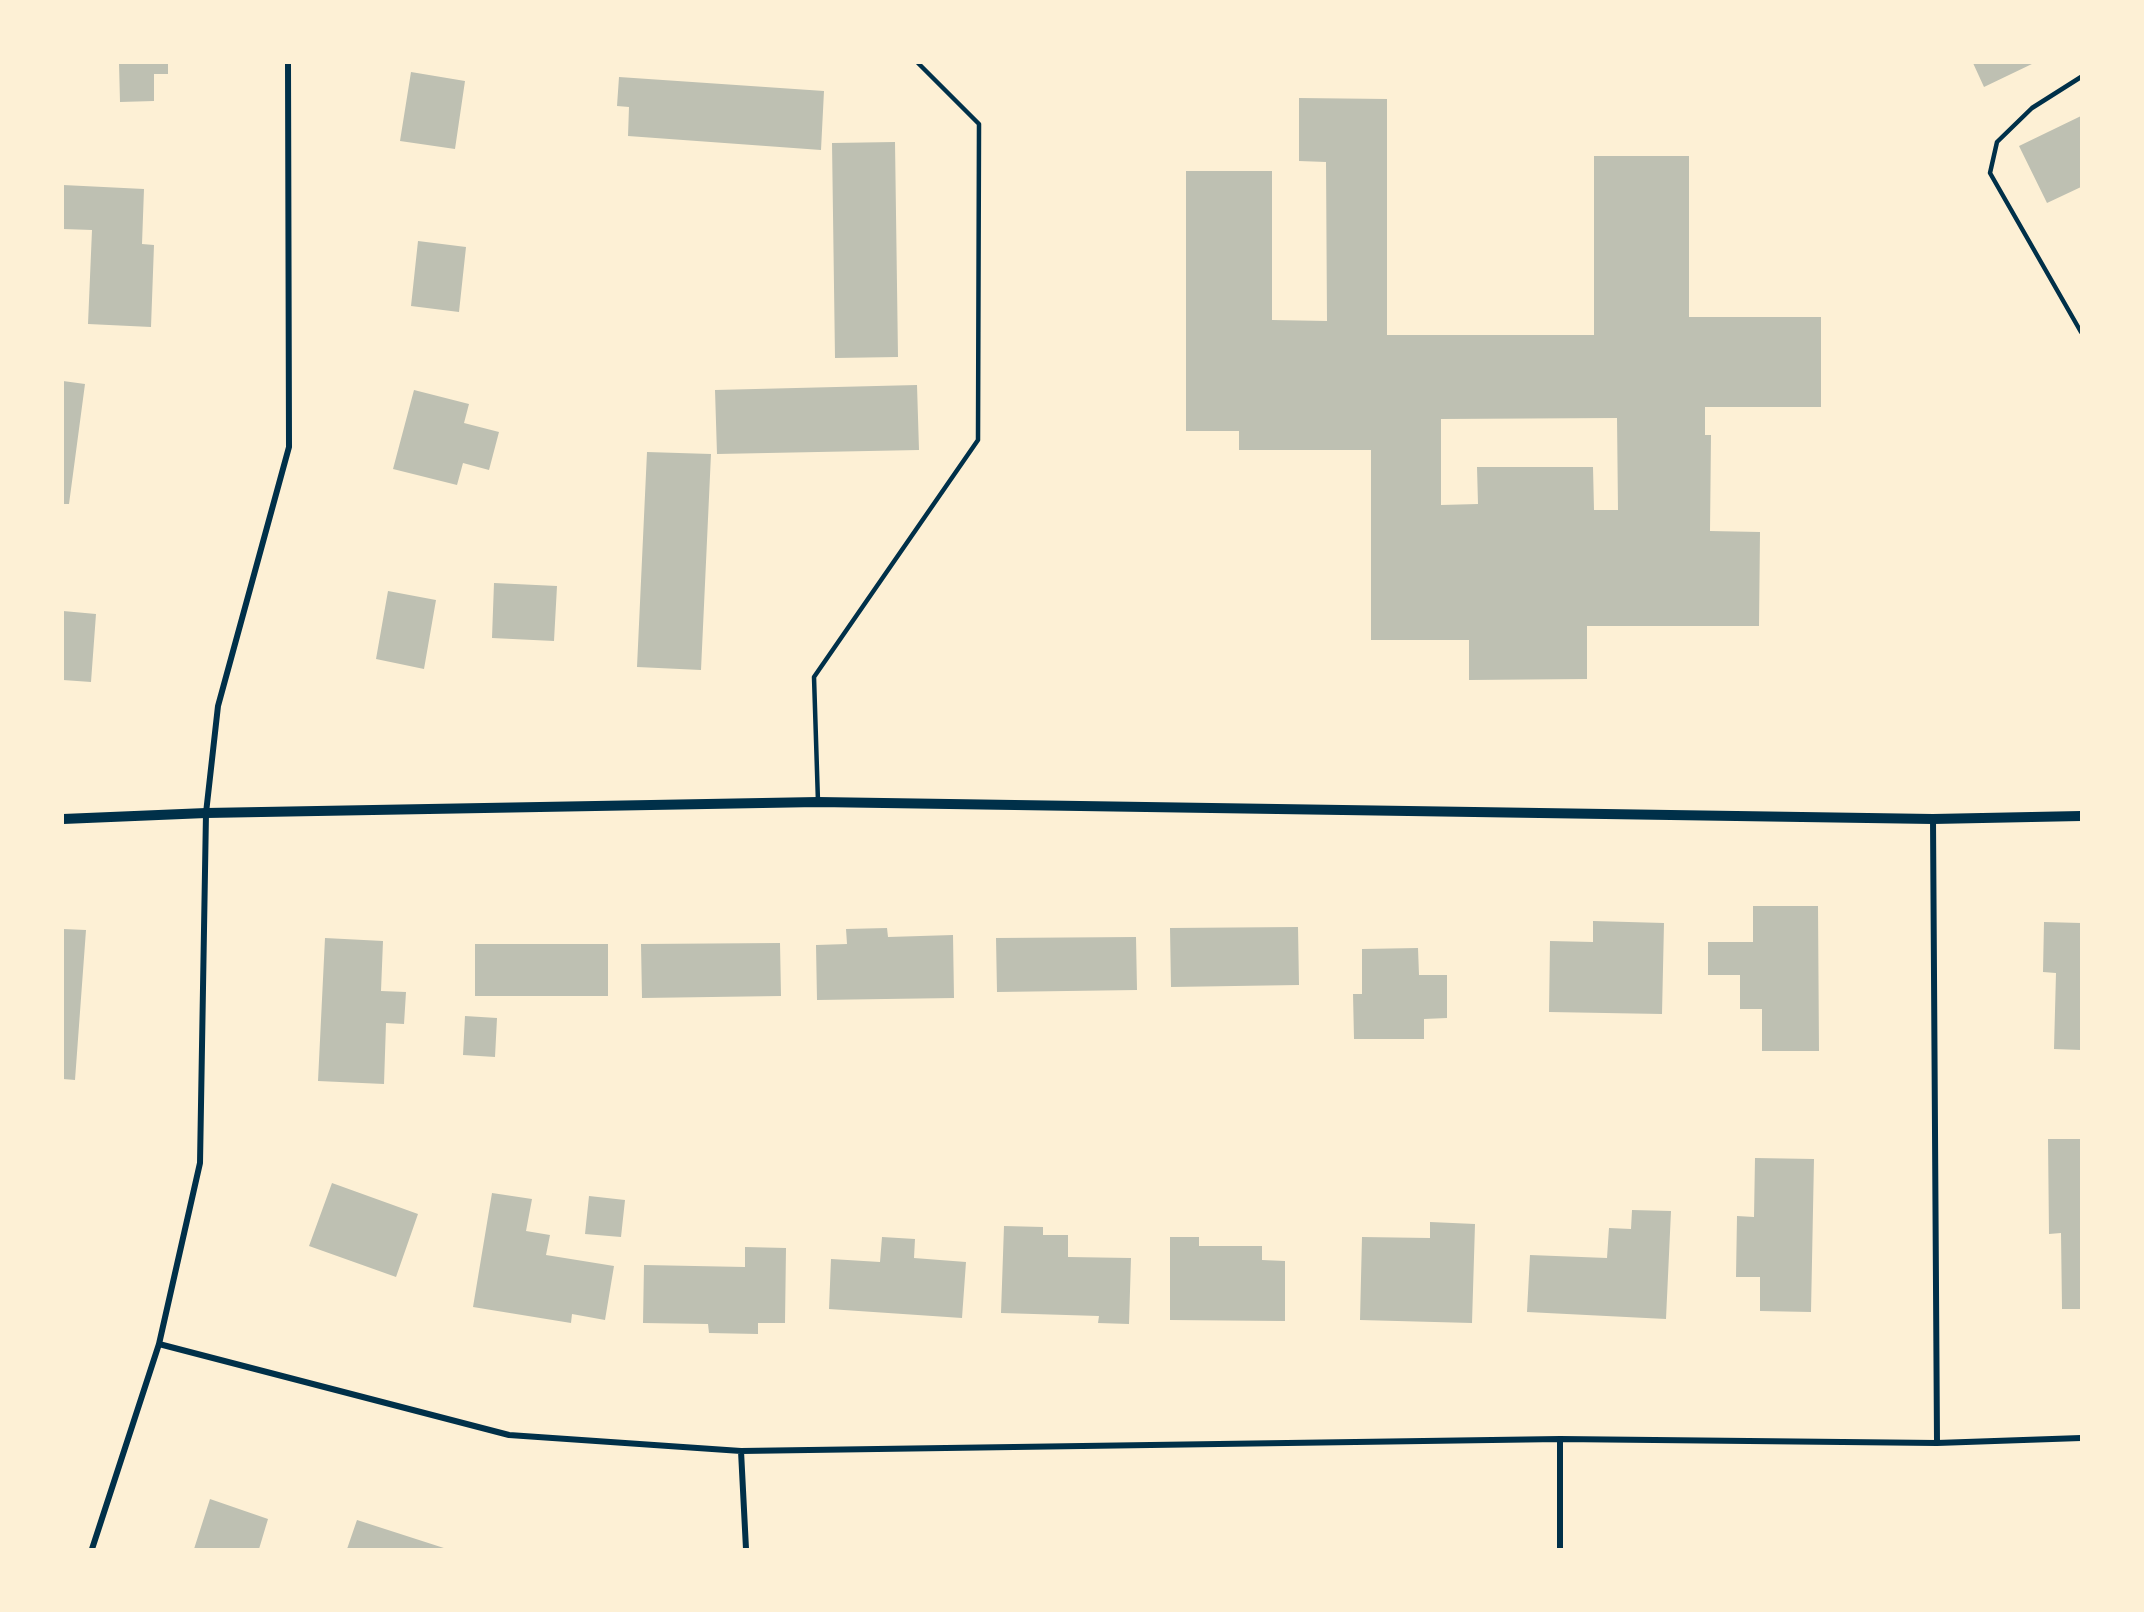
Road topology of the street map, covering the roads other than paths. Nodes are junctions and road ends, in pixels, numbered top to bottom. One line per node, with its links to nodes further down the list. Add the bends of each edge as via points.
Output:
1 (288, 63): 6 (street, via 289,447 218,706)
2 (918, 63): 5 (lane, via 979,124 978,440 814,677)
3 (2081, 77): 4 (lane, via 2032,108 1996,142 1990,173)
4 (2081, 332)
5 (818, 802): 6 (street); 9 (street)
6 (206, 813): 8 (street); 10 (street, via 200,1163)
7 (2081, 816): 9 (street)
8 (63, 819)
9 (1933, 819): 13 (street)
10 (159, 1344): 14 (street, via 508,1435); 15 (street)
11 (2081, 1438): 13 (street)
12 (1560, 1439): 13 (street); 14 (street); 17 (street)
13 (1937, 1443)
14 (741, 1451): 16 (street)
15 (92, 1549)
16 (747, 1549)
17 (1560, 1549)

